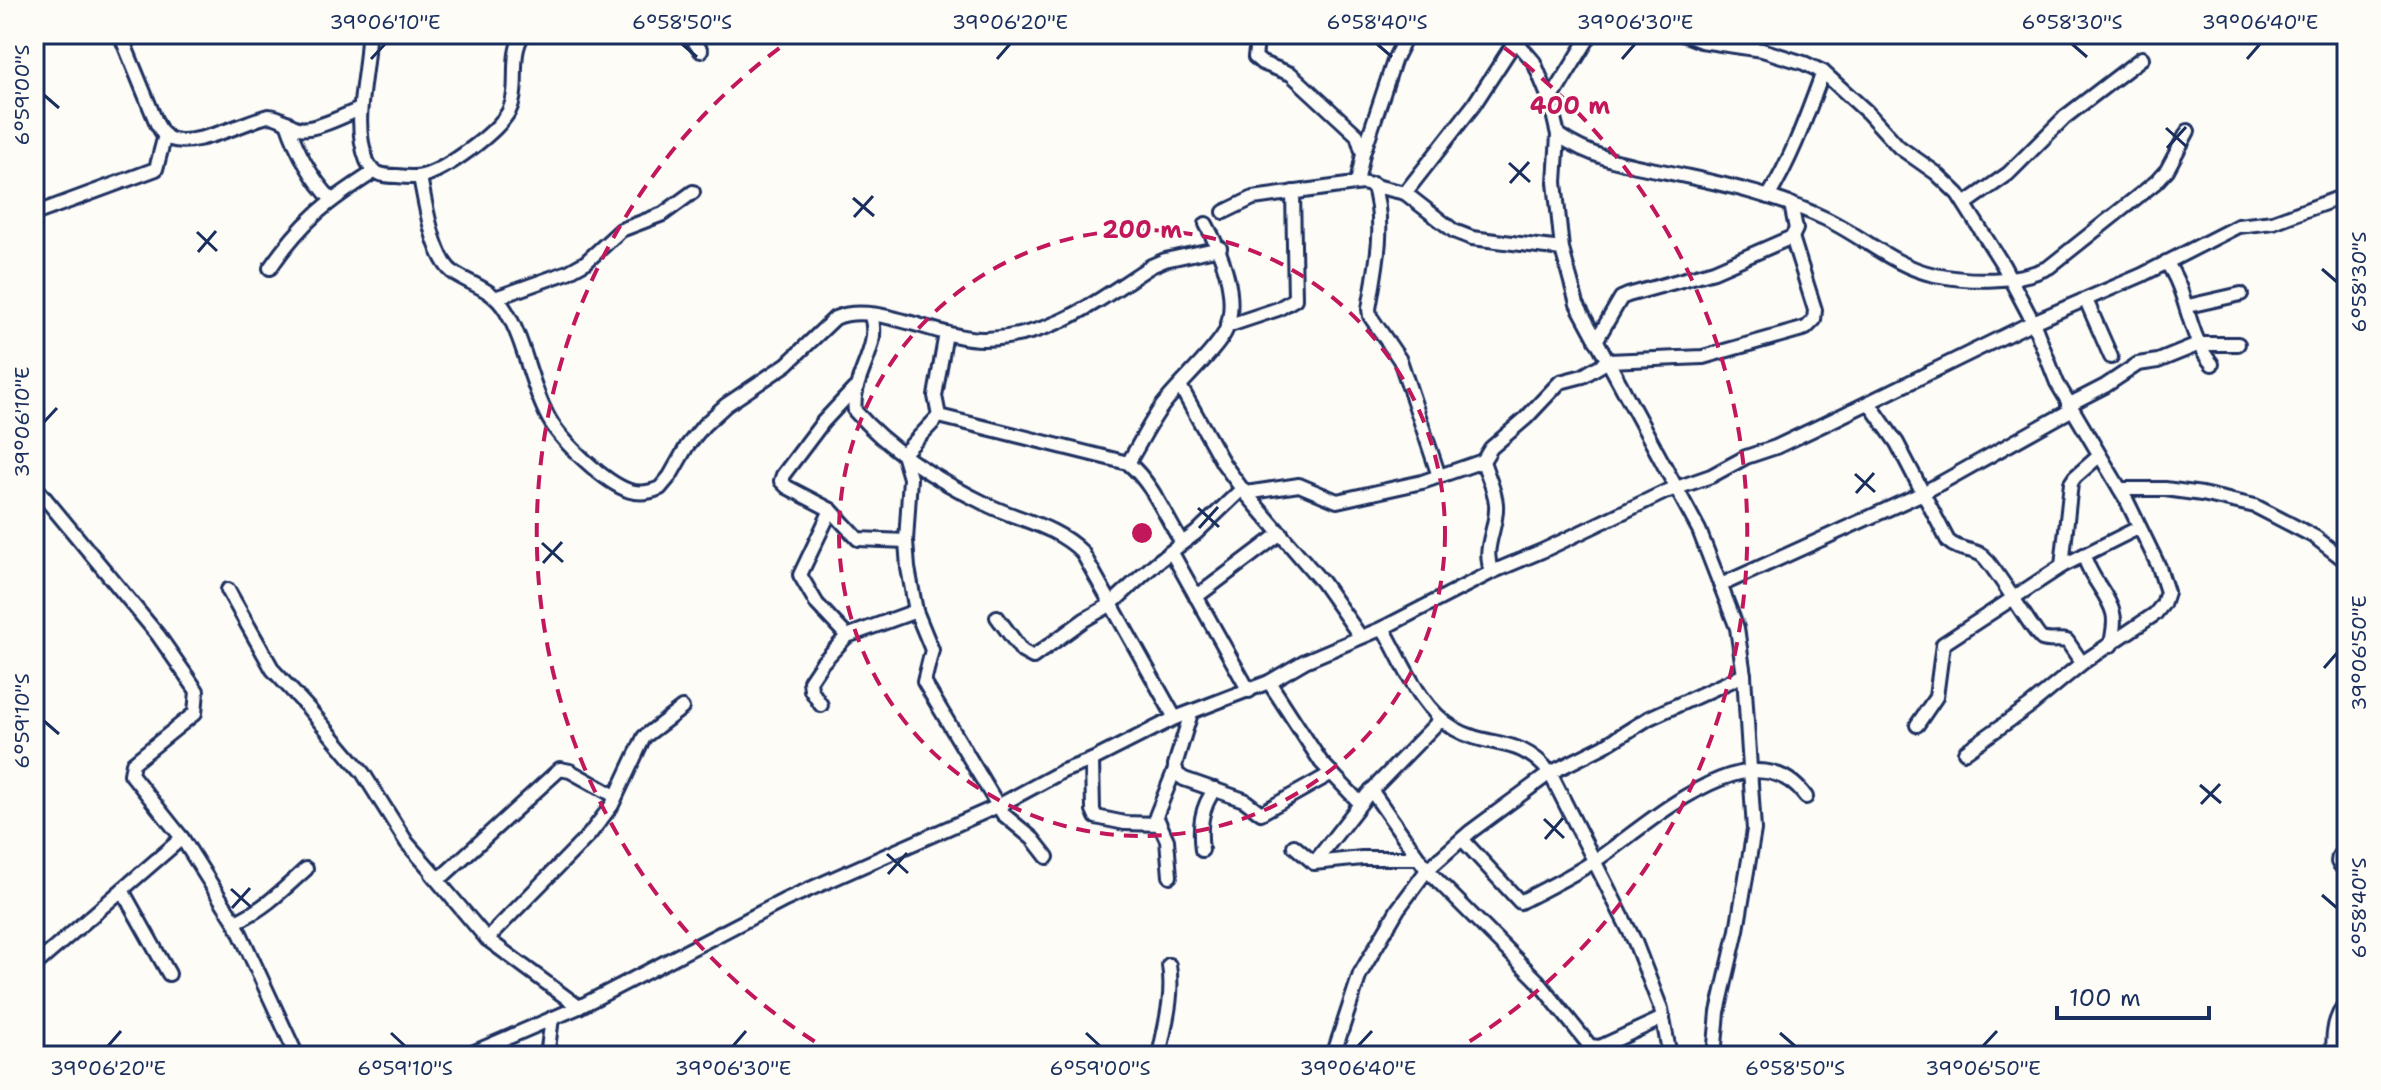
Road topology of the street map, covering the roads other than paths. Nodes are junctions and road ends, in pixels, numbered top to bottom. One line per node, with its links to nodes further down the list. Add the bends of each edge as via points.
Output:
1 (120, 34): 17 (street)
2 (368, 34): 14 (street)
3 (523, 34): 21 (street, via 515,51 514,96 503,120 464,152)
4 (689, 34): 10 (street)
5 (1258, 34): 19 (street, via 1255,57 1301,81 1357,135)
6 (1407, 34): 19 (street)
7 (1591, 34): 13 (street)
8 (1683, 34): 12 (street, via 1762,50)
9 (1513, 37): 13 (street, via 1534,62); 26 (street, via 1473,106)
10 (701, 51)
11 (2142, 58): 31 (street, via 2065,117 2008,174)
12 (1823, 72): 28 (street); 31 (street)
13 (1550, 101): 18 (street)
14 (360, 109): 15 (street, via 311,128); 20 (street, via 365,150)
15 (287, 122): 17 (street, via 268,116 204,138); 29 (street, via 297,151)
16 (2188, 131): 40 (street, via 2156,182 2049,267)
17 (165, 135): 33 (street, via 156,169)
18 (1558, 135): 28 (street, via 1614,162); 37 (street, via 1555,182)
19 (1363, 154): 22 (street)
20 (374, 172): 21 (street); 29 (street)
21 (420, 177): 42 (street, via 445,266)
22 (1357, 183): 23 (street); 25 (street)
23 (1373, 184): 26 (street); 64 (street, via 1380,205 1380,236 1370,316 1400,360)
24 (693, 192): 42 (street, via 663,214 621,230 568,272)
25 (1293, 192): 32 (street, via 1253,198); 47 (street, via 1295,299)
26 (1405, 193): 37 (street, via 1454,231 1472,238)
27 (2347, 195): 38 (street, via 2273,222 2238,226)
28 (1768, 197): 30 (street)
29 (332, 200): 39 (street, via 301,226)
30 (1791, 204): 35 (street, via 1796,229); 40 (street, via 1932,274)
31 (1965, 204): 40 (street)
32 (1224, 212)
33 (34, 214)
34 (1206, 224): 36 (street)
35 (1792, 237): 49 (street, via 1714,271 1621,298); 53 (street, via 1815,310 1806,328 1703,357)
36 (1220, 248): 47 (street, via 1228,285); 48 (street, via 1151,266 1052,326 983,339)
37 (1562, 249): 49 (street, via 1577,304)
38 (2166, 262): 43 (street); 44 (street)
39 (270, 268)
40 (2009, 278): 46 (street)
41 (2241, 294): 44 (street)
42 (498, 297): 45 (street, via 555,427 605,476 630,491 643,492 660,488 715,415 787,364 835,318 856,312)
43 (2086, 300): 46 (street); 52 (street)
44 (2188, 306): 50 (street)
45 (871, 316): 48 (street); 56 (street, via 874,333)
46 (2033, 322): 57 (street); 58 (street)
47 (1227, 326): 55 (street)
48 (946, 333): 59 (street, via 935,396)
49 (1596, 341): 53 (street)
50 (2200, 344): 51 (street); 54 (street); 58 (street, via 2138,364)
51 (2238, 344)
52 (2111, 357)
53 (1608, 361): 62 (street, via 1560,382); 66 (street)
54 (2212, 364)
55 (1180, 386): 63 (street); 68 (street)
56 (854, 389): 60 (street, via 855,411); 70 (street, via 782,478 787,487)
57 (1869, 403): 66 (street); 69 (street)
58 (2070, 407): 61 (street); 69 (street)
59 (939, 416): 60 (street); 63 (street)
60 (903, 454): 73 (street, via 910,478); 83 (street, via 962,492 1029,519 1075,545)
61 (2099, 456): 67 (street); 77 (street, via 2071,483)
62 (1483, 461): 64 (street); 78 (street, via 1496,506 1487,553)
63 (1128, 463): 74 (street, via 1150,488)
64 (1439, 476): 68 (street, via 1337,501 1299,485)
65 (34, 485): 113 (street, via 158,635 197,691 195,713 131,769)
66 (1677, 489): 78 (street); 79 (street)
67 (2120, 489): 71 (street); 76 (street, via 2165,489 2255,506 2315,537)
68 (1244, 491): 72 (street); 74 (street)
69 (1923, 493): 79 (street); 82 (street, via 1948,541 1982,555)
70 (831, 510): 73 (street, via 862,541); 87 (street, via 800,575 817,604)
71 (2138, 528): 75 (street); 89 (street, via 2167,592 2155,614)
72 (1281, 533): 81 (street); 88 (street)
73 (906, 541): 84 (street)
74 (1177, 548): 81 (street); 83 (street)
75 (2084, 555): 77 (street); 89 (street, via 2112,610)
76 (2347, 562)
77 (2062, 566): 82 (street)
78 (1492, 572): 86 (street)
79 (1721, 585): 91 (street, via 1737,628)
80 (228, 590): 125 (street, via 273,670 363,773)
81 (1196, 597): 93 (street)
82 (2014, 597): 90 (street, via 2036,635 2065,639); 99 (street, via 1943,644 1936,697)
83 (1110, 605): 85 (street, via 1033,657 1022,651); 97 (street)
84 (916, 611): 87 (street); 111 (street, via 932,650 926,686)
85 (997, 617)
86 (1383, 628): 88 (street); 98 (street, via 1426,703)
87 (847, 636): 94 (street, via 810,681)
88 (1360, 636): 92 (street)
89 (2111, 645): 90 (street)
90 (2082, 663): 100 (street)
91 (1744, 675): 103 (street); 105 (street, via 1649,718)
92 (1269, 682): 93 (street); 104 (street)
93 (1249, 691): 96 (street)
94 (821, 705)
95 (682, 708): 108 (street, via 644,737)
96 (1191, 713): 97 (street); 102 (street)
97 (1175, 718): 101 (street)
98 (1441, 719): 105 (street, via 1459,732 1513,745); 107 (street)
99 (1917, 725)
100 (1965, 752)
101 (1092, 760): 111 (street); 112 (street, via 1096,817)
102 (1175, 769): 106 (street, via 1184,779); 112 (street, via 1157,809)
103 (1750, 769): 109 (street, via 1793,779); 120 (street, via 1682,799); 143 (street, via 1754,830)
104 (1332, 773): 106 (street, via 1263,813); 110 (street)
105 (1550, 773): 114 (street); 120 (street)
106 (1215, 789): 117 (street, via 1204,805)
107 (1371, 790): 110 (street); 119 (street)
108 (615, 796): 125 (street, via 560,769 444,875); 129 (street, via 589,835)
109 (1806, 797)
110 (1360, 803): 121 (street)
111 (998, 806): 118 (street); 134 (street, via 785,900)
112 (1159, 824): 126 (street, via 1167,840)
113 (182, 838): 127 (street); 128 (street)
114 (1462, 839): 120 (street, via 1520,902); 123 (street)
115 (1294, 846): 121 (street)
116 (2347, 846): 124 (street, via 2338,862)
117 (1202, 850)
118 (1047, 857)
119 (1418, 858): 121 (street); 123 (street)
120 (1593, 862): 136 (street, via 1635,942)
121 (1314, 863)
122 (306, 869): 128 (street, via 271,901)
123 (1427, 870): 136 (street, via 1537,980 1590,1046 1600,1047); 141 (street, via 1360,974)
124 (2347, 873)
125 (432, 874): 129 (street)
126 (1170, 876)
127 (122, 890): 131 (street); 132 (street)
128 (235, 922): 137 (street)
129 (487, 939): 134 (street)
130 (1169, 965): 140 (street, via 1170,1007)
131 (34, 966)
132 (169, 974)
133 (2347, 1003): 144 (street, via 2334,1024)
134 (579, 1007): 135 (street)
135 (552, 1018): 138 (street); 139 (street)
136 (1663, 1018): 142 (street)
137 (297, 1056)
138 (465, 1056)
139 (547, 1056)
140 (1159, 1056)
141 (1333, 1056)
142 (1670, 1056)
143 (1714, 1056)
144 (2334, 1056)

